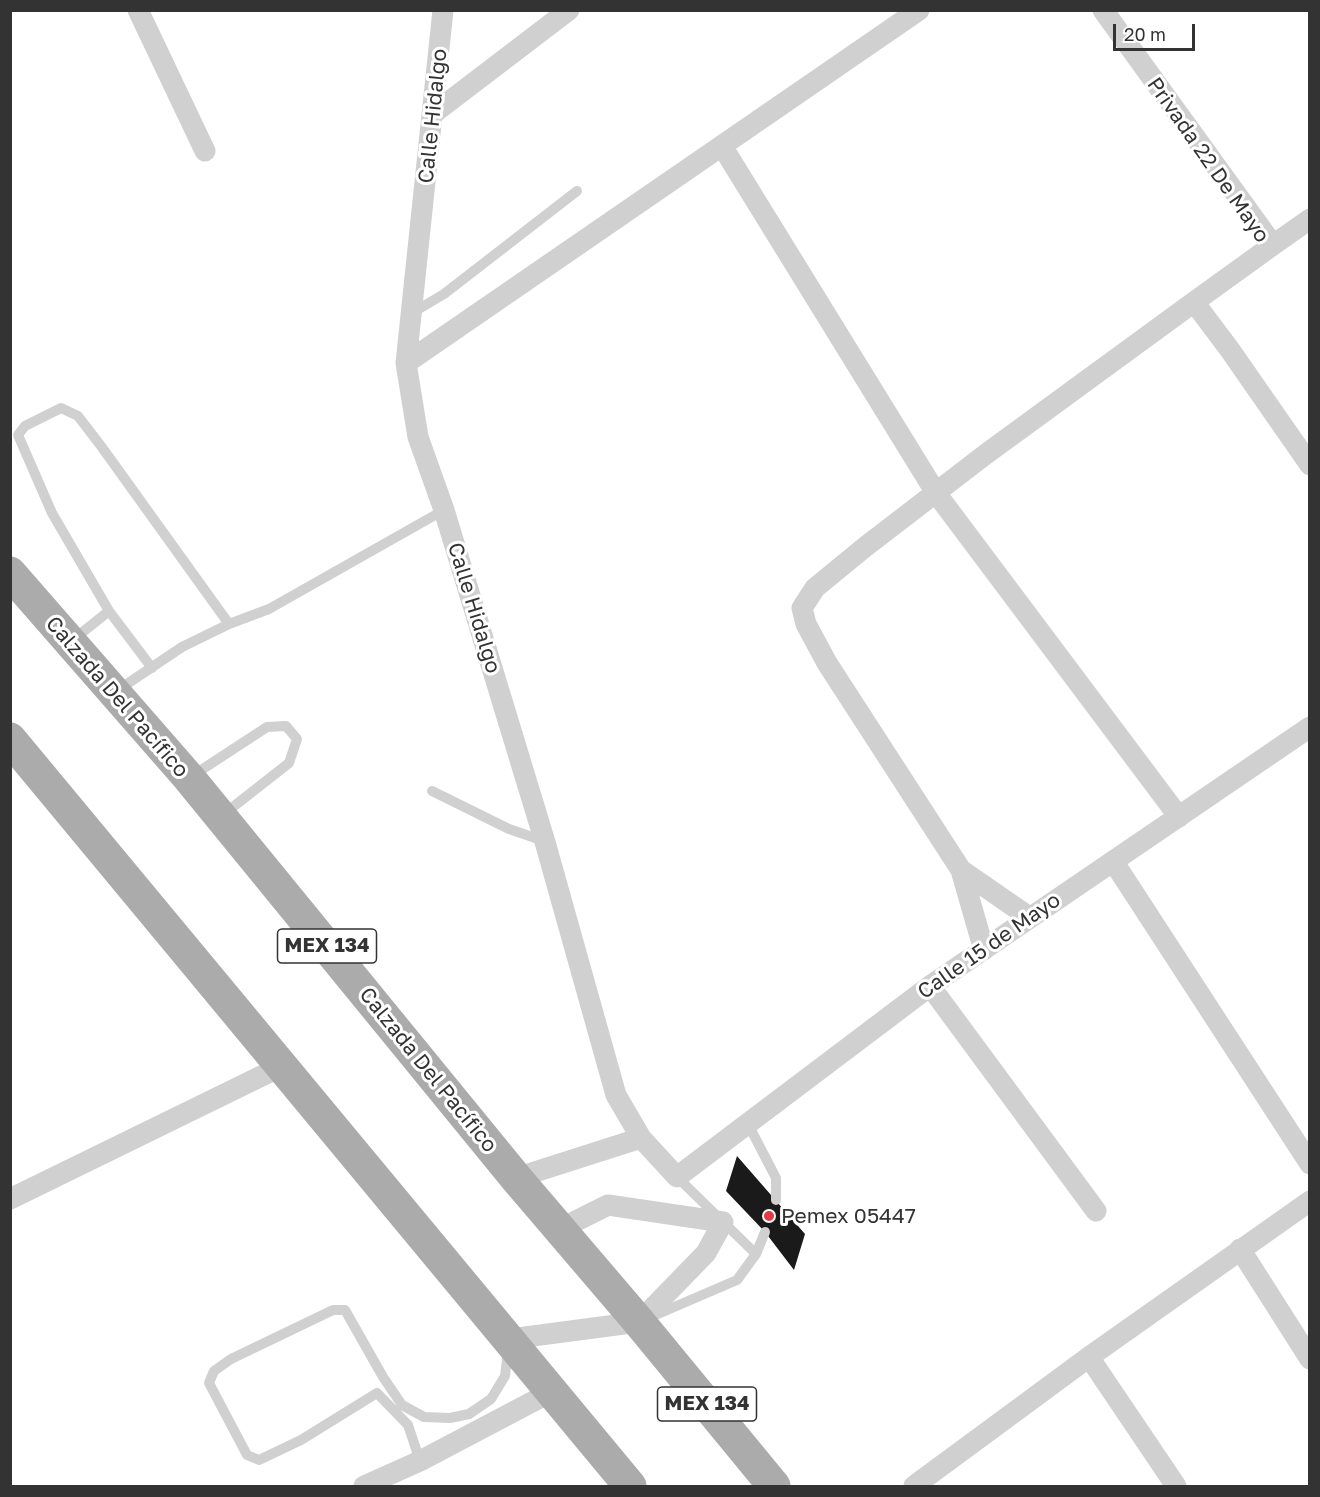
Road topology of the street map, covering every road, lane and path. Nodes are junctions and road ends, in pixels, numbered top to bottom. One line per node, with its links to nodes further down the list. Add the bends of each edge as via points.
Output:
1 (138, 10): 8 (street)
2 (443, 10): 6 (street, Calle Hidalgo)
3 (569, 10): 6 (street)
4 (919, 10): 7 (street)
5 (1103, 10): 11 (street, Privada 22 De Mayo)
6 (434, 113): 13 (street, Calle Hidalgo)
7 (722, 146): 14 (street); 16 (street)
8 (205, 151)
9 (577, 191): 13 (lane, via 444,294)
10 (1310, 219): 11 (street)
11 (1273, 245): 12 (street, Privada 22 De Mayo)
12 (1194, 302): 15 (street); 16 (street, Privada 22 De Mayo)
13 (412, 314): 14 (street, Calle Hidalgo)
14 (406, 363): 17 (street, Calle Hidalgo, via 418,437)
15 (1310, 465)
16 (936, 493): 29 (street); 32 (street, Privada 22 De Mayo, via 814,588 805,600 803,615 827,663)
17 (444, 510): 20 (lane, via 269,609); 30 (street, Calle Hidalgo)
18 (10, 573): 21 (main road, Calzada Del Pacífico / MEX 134)
19 (109, 611): 20 (lane, via 52,513 18,435 25,426 61,408 78,416); 21 (lane); 22 (lane)
20 (229, 624): 22 (lane, via 182,647)
21 (69, 643): 23 (main road, Calzada Del Pacífico / MEX 134)
22 (152, 668): 23 (lane)
23 (114, 693): 26 (main road, Calzada Del Pacífico / MEX 134)
24 (1310, 727): 29 (street, Calle 15 de Mayo)
25 (10, 739): 36 (main road)
26 (189, 778): 28 (main road, Calzada Del Pacífico / MEX 134); 28 (lane, via 267,727 286,726 297,739 289,763)
27 (432, 791): 30 (lane)
28 (220, 816): 40 (main road, Calzada Del Pacífico / MEX 134)
29 (1179, 817): 31 (street, Calle 15 de Mayo)
30 (545, 842): 38 (street, Calle Hidalgo, via 616,1095)
31 (1113, 861): 33 (street, Calle 15 de Mayo); 39 (street)
32 (961, 870): 33 (street); 34 (street)
33 (1029, 917): 34 (street, Calle 15 de Mayo)
34 (984, 950): 35 (street, Calle 15 de Mayo)
35 (930, 986): 37 (street, Calle 15 de Mayo); 45 (street)
36 (282, 1065): 42 (street); 52 (main road)
37 (748, 1124): 41 (street, Calle 15 de Mayo); 43 (lane, via 776,1178)
38 (641, 1138): 40 (street); 41 (street, Calle Hidalgo)
39 (1310, 1164)
40 (516, 1178): 47 (main road, Calzada Del Pacífico / MEX 134)
41 (677, 1178): 46 (lane)
42 (10, 1199)
43 (776, 1200)
44 (1310, 1201): 49 (street)
45 (1096, 1211)
46 (723, 1222): 47 (street, via 608,1205); 50 (lane); 51 (street, via 706,1253)
47 (560, 1229): 51 (main road, Calzada Del Pacífico / MEX 134)
48 (765, 1232): 50 (lane)
49 (1240, 1249): 53 (street); 54 (street)
50 (756, 1254): 51 (lane, via 737,1280)
51 (639, 1322): 52 (street); 61 (main road, Calzada Del Pacífico / MEX 134)
52 (510, 1339): 55 (lane, via 505,1376 491,1399 469,1414 424,1417 402,1405); 57 (main road)
53 (1089, 1357): 62 (street); 63 (street)
54 (1310, 1359)
55 (383, 1377): 56 (lane); 56 (lane, via 345,1310 333,1310 231,1359 214,1371 209,1383 247,1455 259,1460 301,1440)
56 (376, 1392): 58 (lane, via 408,1425)
57 (551, 1392): 58 (street); 60 (main road)
58 (420, 1461): 59 (street)
59 (364, 1486)
60 (630, 1486)
61 (774, 1486)
62 (914, 1486)
63 (1176, 1486)

